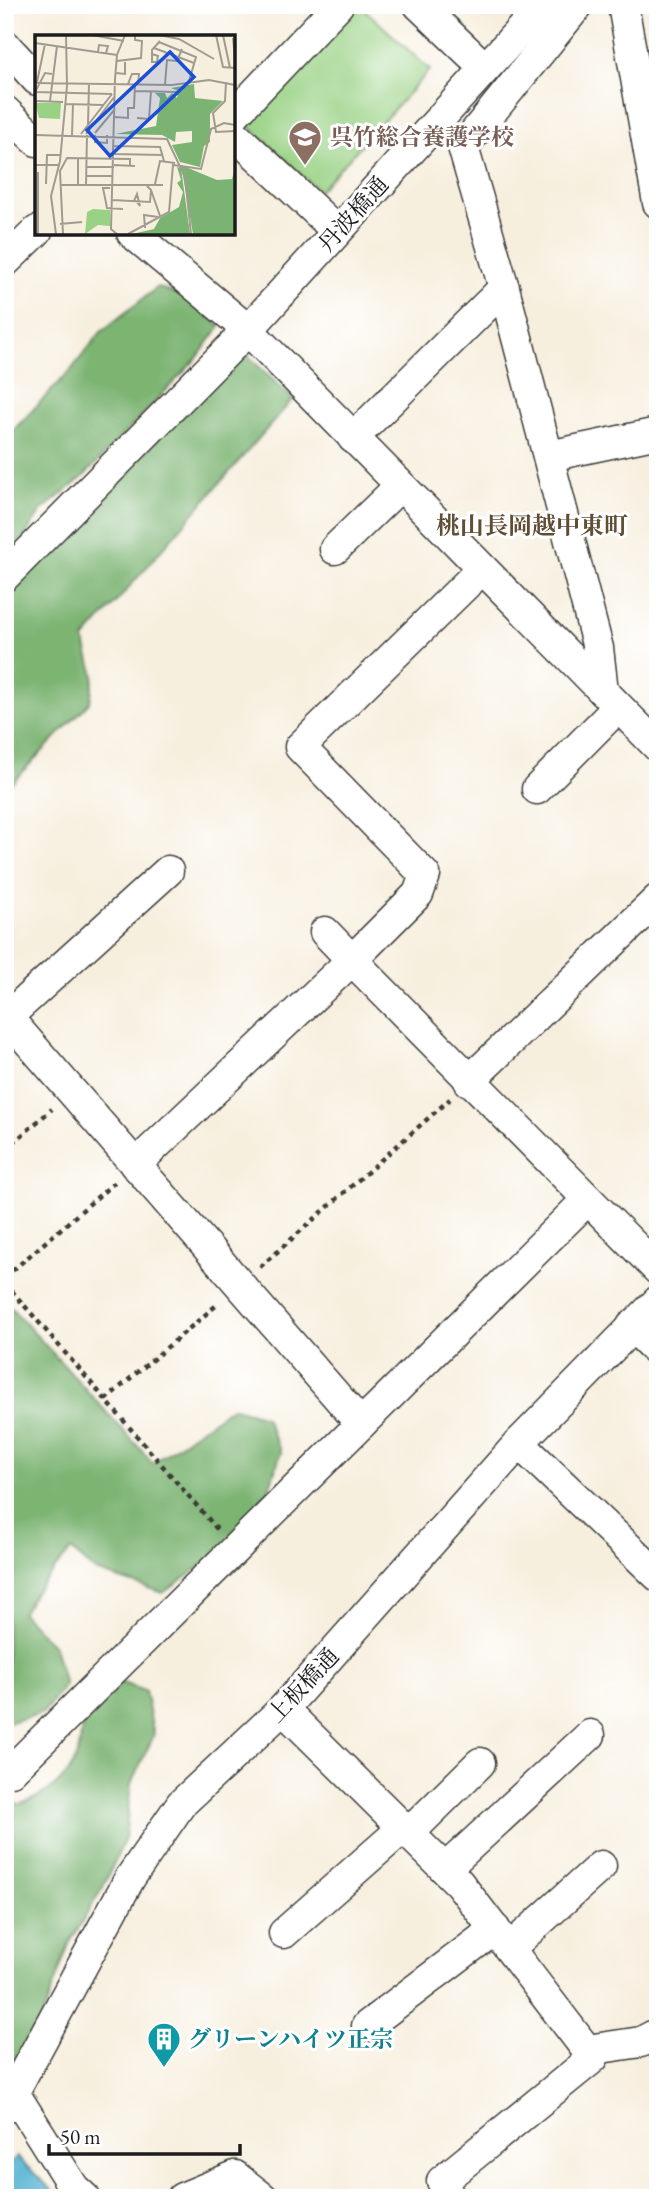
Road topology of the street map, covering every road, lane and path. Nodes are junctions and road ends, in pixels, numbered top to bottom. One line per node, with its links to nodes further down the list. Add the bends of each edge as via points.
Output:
1 (338, 5): 10 (street)
2 (419, 5): 7 (street)
3 (543, 5): 7 (street, 丹波橋通)
4 (578, 5): 18 (street, via 463,147)
5 (623, 5): 13 (street)
6 (5, 45): 8 (street)
7 (485, 68): 14 (street, 丹波橋通)
8 (35, 78)
9 (5, 111): 12 (street)
10 (234, 115)
11 (234, 134): 14 (street)
12 (35, 139)
13 (658, 203)
14 (337, 231): 19 (street, 丹波橋通)
15 (35, 233): 17 (street)
16 (133, 234): 19 (street)
17 (5, 262)
18 (504, 288): 21 (street); 22 (street)
19 (248, 330): 21 (street); 26 (street, 丹波橋通)
20 (658, 433): 22 (street)
21 (353, 438): 23 (street)
22 (549, 456): 27 (street)
23 (400, 486): 24 (street); 25 (street)
24 (335, 549)
25 (482, 569): 27 (street); 33 (street, via 300,747 425,875 418,894)
26 (5, 576)
27 (611, 699): 28 (street); 29 (street)
28 (658, 747)
29 (537, 789)
30 (168, 871): 34 (street)
31 (658, 899): 35 (street)
32 (326, 932): 33 (street)
33 (352, 960): 35 (street); 38 (street)
34 (6, 1016): 36 (street)
35 (469, 1081): 39 (street); 43 (path)
36 (72, 1092): 37 (path); 38 (street)
37 (5, 1150)
38 (135, 1165): 41 (path); 43 (street)
39 (587, 1200): 40 (street); 48 (street)
40 (658, 1270)
41 (5, 1277)
42 (5, 1283): 47 (path)
43 (240, 1285): 47 (path); 48 (street)
44 (658, 1301): 45 (street, 上板橋通)
45 (632, 1326): 46 (street); 49 (street, 上板橋通)
46 (658, 1352)
47 (105, 1400): 50 (path)
48 (361, 1424): 50 (street)
49 (519, 1443): 51 (street); 52 (street, 上板橋通)
50 (234, 1550): 55 (street)
51 (658, 1576)
52 (283, 1709): 56 (street); 64 (street, 上板橋通, via 181,1804 130,1878)
53 (590, 1735): 58 (street)
54 (480, 1762): 56 (street)
55 (11, 1771)
56 (406, 1830): 58 (street); 59 (street)
57 (601, 1866): 60 (street)
58 (445, 1869): 60 (street)
59 (284, 1933)
60 (503, 1939): 61 (street); 63 (street)
61 (367, 2026)
62 (658, 2033): 63 (street, via 641,2042)
63 (587, 2050): 68 (street, via 593,2058 442,2181)
64 (10, 2100): 65 (street)
65 (85, 2198)
66 (182, 2198): 67 (street, via 235,2176)
67 (262, 2198)
68 (450, 2198)

